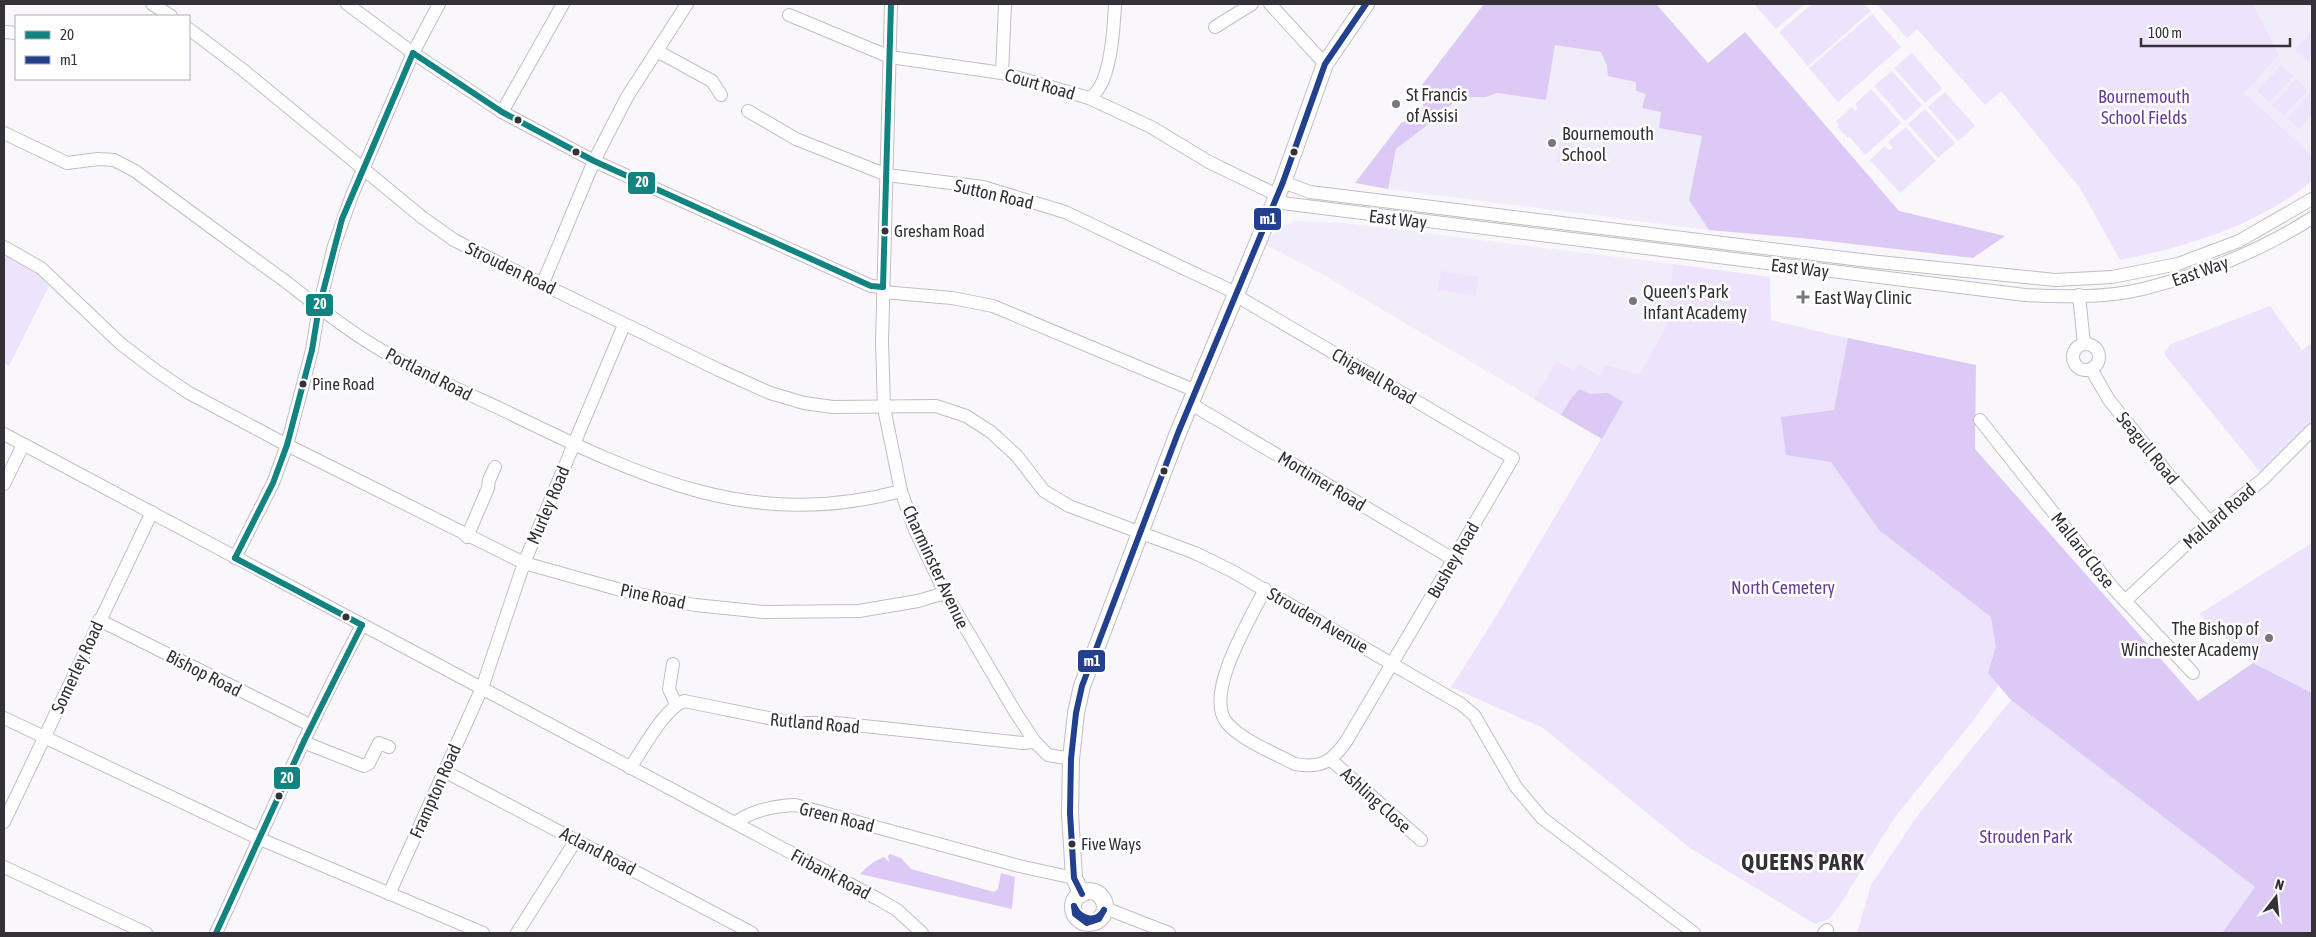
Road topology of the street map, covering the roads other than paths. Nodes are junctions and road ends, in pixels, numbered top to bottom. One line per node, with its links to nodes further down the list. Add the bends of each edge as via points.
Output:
1 (152, 4): 12 (street)
2 (347, 4): 17 (street)
3 (439, 4): 17 (street)
4 (563, 4): 24 (street)
5 (686, 4): 16 (street)
6 (891, 4): 18 (street, Charminster Avenue)
7 (1005, 4): 20 (street)
8 (1115, 4): 22 (street, via 1110,53 1097,92)
9 (1252, 4): 14 (street)
10 (1270, 4): 19 (street)
11 (1366, 4): 19 (main road)
12 (169, 15)
13 (789, 15): 18 (street, Court Road)
14 (1215, 27)
15 (190, 29): 27 (street, Strouden Road)
16 (657, 51): 21 (street, via 712,81); 26 (street, via 627,97)
17 (413, 53): 24 (street); 27 (street)
18 (890, 57): 20 (street, Court Road); 28 (street, Charminster Avenue)
19 (1325, 64): 29 (main road)
20 (1002, 73): 22 (street, Court Road)
21 (721, 95)
22 (1089, 98): 29 (street, Court Road, via 1151,127 1208,162)
23 (748, 111): 28 (street, Sutton Road, via 796,139)
24 (502, 112): 26 (street)
25 (4, 133): 37 (street, Portland Road, via 66,163 98,158 114,160 136,172)
26 (594, 161): 33 (street); 34 (street)
27 (363, 169): 33 (street, Strouden Road, via 454,240); 37 (street, via 342,219)
28 (887, 174): 34 (street, Charminster Avenue); 35 (street, Sutton Road, via 982,187 1065,212)
29 (1278, 193): 30 (street, East Way, via 1310,192 1869,261 2055,280 2112,277 2178,264 2239,241); 35 (main road); 36 (street, East Way, via 2025,295)
30 (2312, 199)
31 (2312, 218): 36 (street, East Way, via 2282,237 2219,266 2142,289)
32 (4, 247): 47 (street, Pine Road, via 41,268 96,322 155,370 189,393)
33 (543, 283): 38 (street, Strouden Road)
34 (883, 290): 41 (street, via 993,306); 42 (street, Charminster Avenue)
35 (1236, 294): 41 (main road); 49 (street, Chigwell Road)
36 (2079, 295): 39 (street)
37 (320, 307): 47 (street, via 312,350); 48 (street, Portland Road, via 369,343)
38 (624, 325): 42 (street, Strouden Road, via 770,393 833,407); 48 (street, Murley Road)
39 (2084, 344): 40 (street, via 2093,345 2097,350 2098,361); 40 (street, Seagull Road, via 2076,348 2073,359 2080,368)
40 (2091, 369): 54 (street, Seagull Road, via 2109,400)
41 (1193, 397): 55 (main road); 58 (street, Mortimer Road)
42 (884, 408): 52 (street, Charminster Avenue); 55 (street, Strouden Avenue, via 936,406 966,416 991,432 1017,456 1044,491 1069,506)
43 (1980, 420): 62 (street, Mallard Close)
44 (2312, 430): 54 (street, Mallard Road, via 2262,480)
45 (4, 434): 46 (street)
46 (23, 444): 51 (street); 53 (street)
47 (286, 445): 56 (street, Pine Road); 57 (street, via 272,483)
48 (574, 445): 52 (street, Portland Road, via 658,479 741,502 831,505 871,500); 59 (street, Murley Road)
49 (1513, 458): 58 (street, Bushey Road)
50 (495, 467): 56 (street)
51 (4, 484)
52 (901, 491): 61 (street, Charminster Avenue, via 915,530)
53 (152, 512): 57 (street); 63 (street, Somerley Road)
54 (2210, 522): 62 (street, Mallard Road)
55 (1142, 532): 60 (street, Strouden Avenue, via 1195,553); 76 (main road, via 1082,686)
56 (468, 536): 59 (street, Pine Road)
57 (235, 558): 64 (street)
58 (1453, 559): 66 (street, Bushey Road)
59 (524, 563): 61 (street, Pine Road, via 628,592 695,605 764,612 859,612 918,602); 68 (street, Murley Road)
60 (1265, 589): 66 (street, Strouden Avenue); 77 (street, via 1224,676 1220,700 1223,717 1242,734 1296,764 1323,764)
61 (945, 593): 74 (street, Charminster Avenue)
62 (2125, 601): 67 (street, Mallard Close)
63 (99, 620): 71 (street, Bishop Road); 72 (street, Somerley Road)
64 (362, 625): 68 (street); 71 (street)
65 (673, 664): 69 (street, via 669,689)
66 (1393, 664): 77 (street, Bushey Road, via 1347,740); 98 (street, Strouden Avenue, via 1474,715 1516,787 1542,818)
67 (2193, 673)
68 (482, 688): 78 (street); 79 (street, Frampton Road)
69 (676, 704): 74 (street, Rutland Road, via 684,701 793,724 836,723); 78 (street)
70 (4, 718): 72 (street)
71 (310, 725): 73 (street)
72 (45, 737): 80 (street, Somerley Road); 82 (street)
73 (303, 742): 75 (street, via 364,766 369,763 379,743); 82 (street)
74 (1035, 742): 76 (street, Charminster Avenue, via 1048,755)
75 (389, 747)
76 (1071, 759): 86 (main road)
77 (1331, 760): 84 (street, Ashling Close)
78 (630, 768): 81 (street)
79 (444, 771): 83 (street, Acland Road); 87 (street, Frampton Road)
80 (4, 822)
81 (735, 823): 86 (street, Green Road, via 762,810 795,805); 96 (street, Firbank Road, via 878,899)
82 (260, 839): 87 (street); 92 (street)
83 (576, 840): 94 (street); 95 (street, Acland Road)
84 (1421, 840)
85 (4, 867): 91 (street)
86 (1074, 878): 88 (main road)
87 (389, 894): 93 (street)
88 (1082, 894): 89 (main road, via 1098,894); 90 (main road, via 1074,906)
89 (1105, 908): 90 (main road, via 1097,921); 97 (street)
90 (1080, 927)
91 (146, 933)
92 (216, 933)
93 (482, 933)
94 (517, 933)
95 (752, 933)
96 (922, 933)
97 (1169, 933)
98 (1694, 933)

